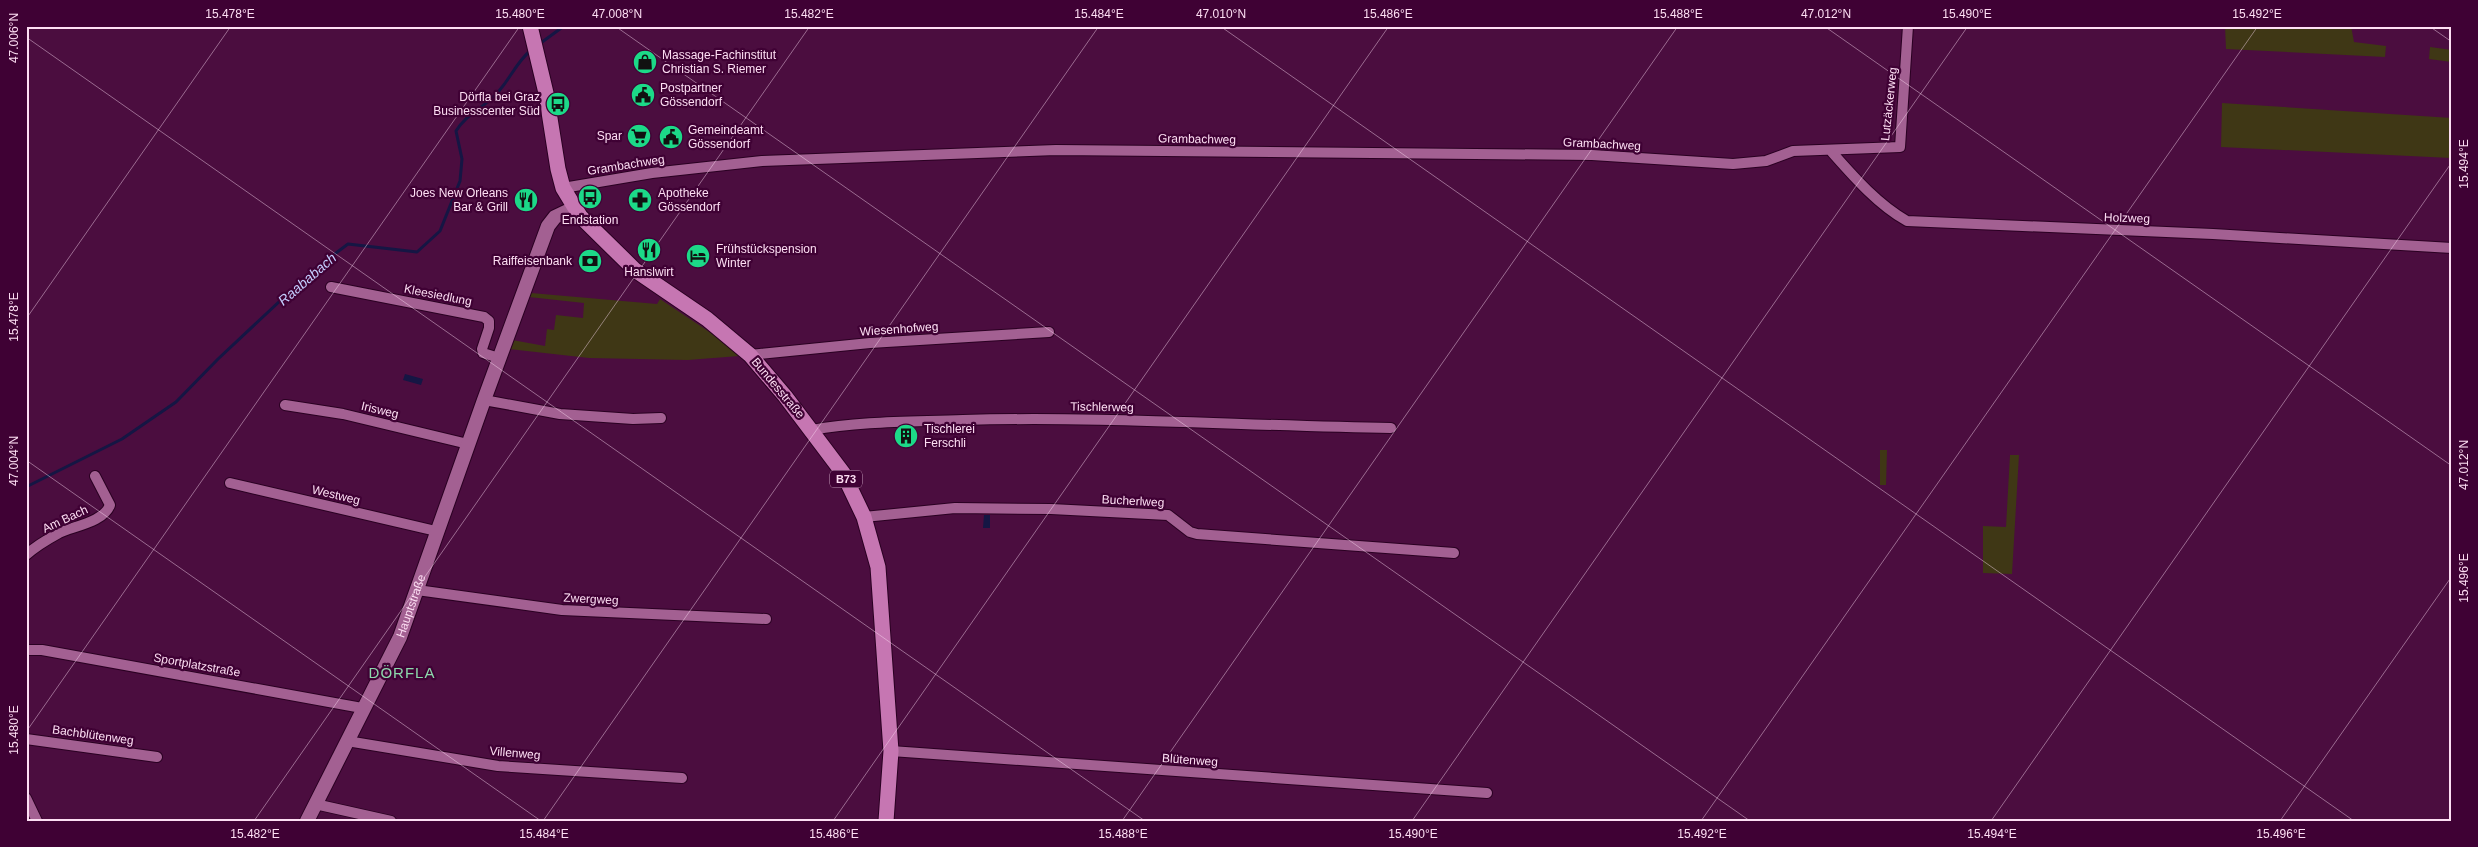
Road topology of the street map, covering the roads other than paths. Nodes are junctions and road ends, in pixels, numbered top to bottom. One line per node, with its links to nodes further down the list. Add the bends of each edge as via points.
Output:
1 (1908, 26): 3 (street, Lutzäckerweg, via 1900,147)
2 (531, 29): 4 (main road, Bundesstraße / B73)
3 (1830, 150): 4 (street, Grambachweg, via 1793,151 1766,161 1733,164 1592,155 1056,150 753,161); 6 (street, Holzweg, via 1851,174 1907,222 2214,234)
4 (563, 188): 5 (main road, Bundesstraße / B73)
5 (574, 208): 9 (main road, Bundesstraße / B73, via 635,270 707,319); 10 (main road, Hauptstraße, via 555,217 548,226)
6 (2452, 248)
7 (331, 287): 10 (street, Kleesiedlung, via 484,317 489,321 489,328 483,353)
8 (1049, 332): 9 (street, Wiesenhofweg, via 870,343)
9 (750, 355): 15 (main road, Bundesstraße / B73)
10 (499, 358): 11 (main road, Hauptstraße)
11 (484, 400): 13 (street, via 560,414); 16 (main road, Hauptstraße)
12 (285, 404): 16 (street, Irisweg, via 343,414)
13 (661, 418)
14 (1391, 428): 15 (street, Tischlerweg, via 1008,419)
15 (812, 430): 19 (main road, Bundesstraße / B73, via 843,473)
16 (468, 444): 20 (main road, Hauptstraße)
17 (95, 476): 22 (street, Am Bach, via 110,505 108,510 44,542)
18 (230, 483): 20 (street, Westweg)
19 (864, 517): 21 (street, Bucherlweg, via 956,508 1168,515 1197,534); 29 (main road, Bundesstraße / B73, via 878,567)
20 (436, 531): 23 (main road, Hauptstraße)
21 (1454, 553)
22 (26, 556)
23 (416, 590): 24 (street, Zwergweg, via 562,610); 26 (main road, Hauptstraße, via 400,637)
24 (766, 619)
25 (26, 650): 26 (street, Sportplatzstraße, via 42,650)
26 (362, 708): 28 (main road, Hauptstraße)
27 (26, 739): 30 (street, Bachblütenweg)
28 (347, 741): 31 (street, Villenweg, via 498,766); 34 (main road, Hauptstraße)
29 (891, 751): 32 (street, Blütenweg); 38 (main road, Bundesstraße / B73)
30 (157, 757)
31 (682, 778)
32 (1487, 793)
33 (26, 798): 35 (street)
34 (315, 804): 36 (main road, Hauptstraße); 37 (street)
35 (37, 821)
36 (307, 821)
37 (391, 821)
38 (886, 821)

